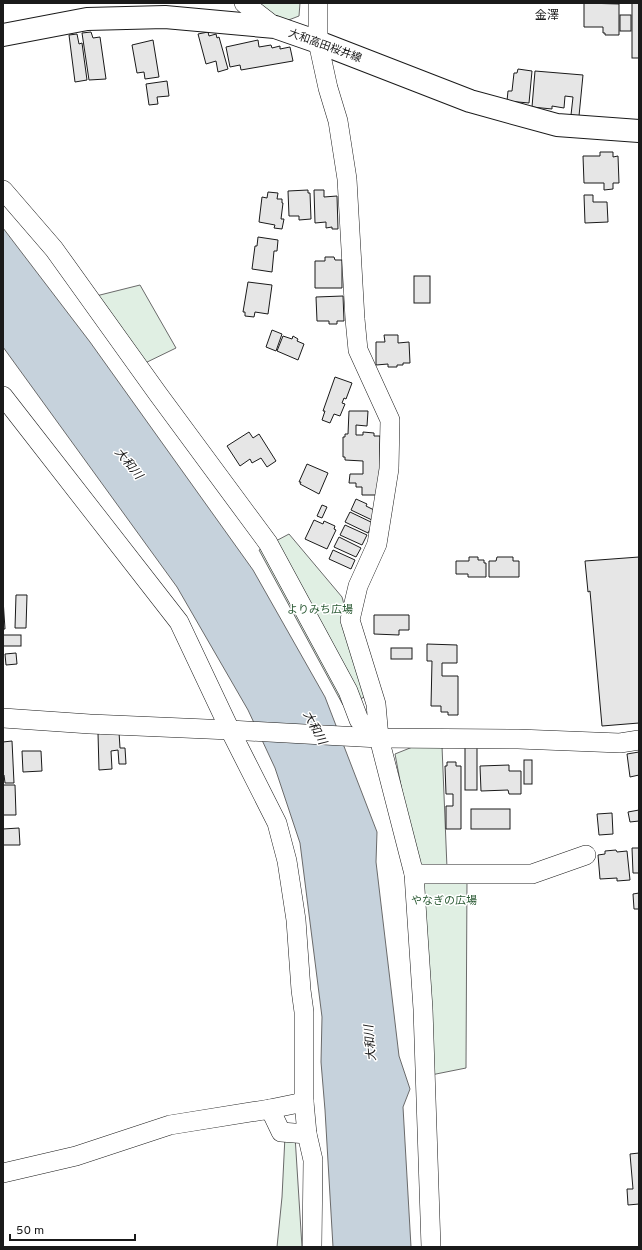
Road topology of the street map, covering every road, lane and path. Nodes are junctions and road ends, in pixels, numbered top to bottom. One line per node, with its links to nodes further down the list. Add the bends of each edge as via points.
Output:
1 (244, 3): 3 (street)
2 (318, 3): 5 (street)
3 (275, 28): 4 (main road, 大和高田桜井線, via 165,17 88,19); 5 (main road, 大和高田桜井線)
4 (3, 35)
5 (318, 42): 6 (main road, 大和高田桜井線, via 477,103 557,125); 11 (street, via 338,120 347,179 358,350 390,420 389,469 377,544 358,586 350,620 376,704)
6 (639, 131)
7 (3, 190): 11 (street, via 54,249 268,543 348,691 359,720)
8 (3, 396): 10 (street, via 179,622)
9 (3, 718): 10 (street)
10 (235, 730): 11 (street); 15 (street, via 277,823 287,861 296,920 304,1012)
11 (371, 737): 12 (street, via 605,743); 14 (street)
12 (639, 740)
13 (586, 855): 14 (street, via 532,874)
14 (414, 874): 20 (street, via 423,1009)
15 (304, 1102): 16 (street); 17 (street)
16 (270, 1108): 17 (street, via 281,1132); 18 (street, via 170,1125 76,1156)
17 (307, 1134): 19 (street, via 313,1160)
18 (3, 1173)
19 (312, 1247)
20 (431, 1247)

